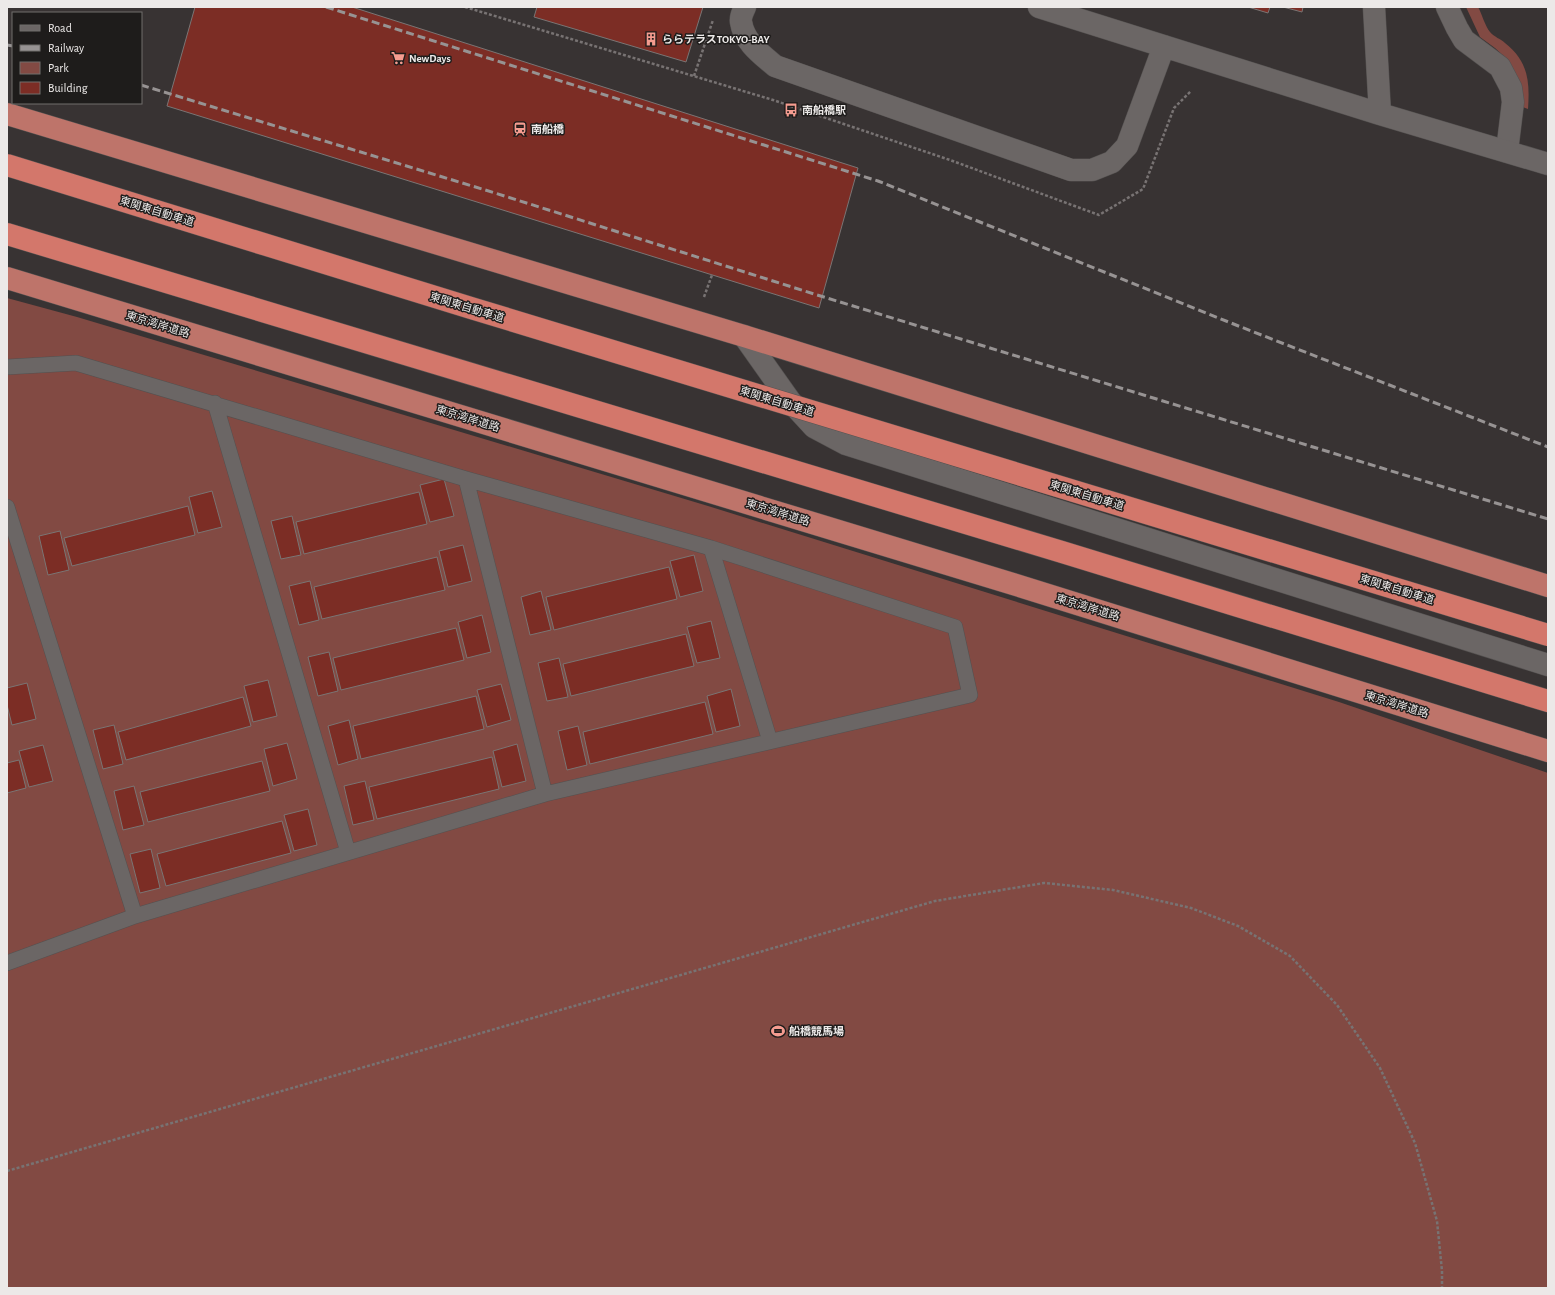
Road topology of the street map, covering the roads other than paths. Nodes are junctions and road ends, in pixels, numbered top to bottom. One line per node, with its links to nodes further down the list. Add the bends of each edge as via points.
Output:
1 (744, 7): 5 (street, via 741,21 746,35 756,51 775,66 1071,170 1092,170 1112,162 1127,146)
2 (1039, 7): 5 (street)
3 (1374, 7): 7 (street)
4 (1447, 7): 8 (street, via 1464,40 1500,67 1511,88 1513,102)
5 (1164, 46): 7 (street)
6 (7, 114): 13 (highway)
7 (1380, 114): 8 (street)
8 (1507, 151): 9 (street)
9 (1548, 164)
10 (7, 165): 20 (highway, 東関東自動車道, bridge, via 494,316)
11 (7, 234): 22 (highway, via 1070,554)
12 (7, 278): 24 (highway, 東京湾岸道路, via 1013,584)
13 (744, 336): 19 (highway); 21 (street, via 790,401 814,427 846,444)
14 (7, 367): 15 (lane, via 76,363)
15 (215, 404): 16 (lane); 26 (lane)
16 (466, 479): 18 (lane); 25 (lane)
17 (7, 507): 27 (lane)
18 (711, 548): 23 (lane); 23 (lane, via 955,627 970,695)
19 (1548, 586)
20 (1548, 635)
21 (1548, 665)
22 (1548, 701)
23 (770, 741): 25 (lane)
24 (1548, 751)
25 (545, 794): 26 (lane)
26 (348, 852): 27 (lane)
27 (135, 916): 28 (lane)
28 (7, 963)

